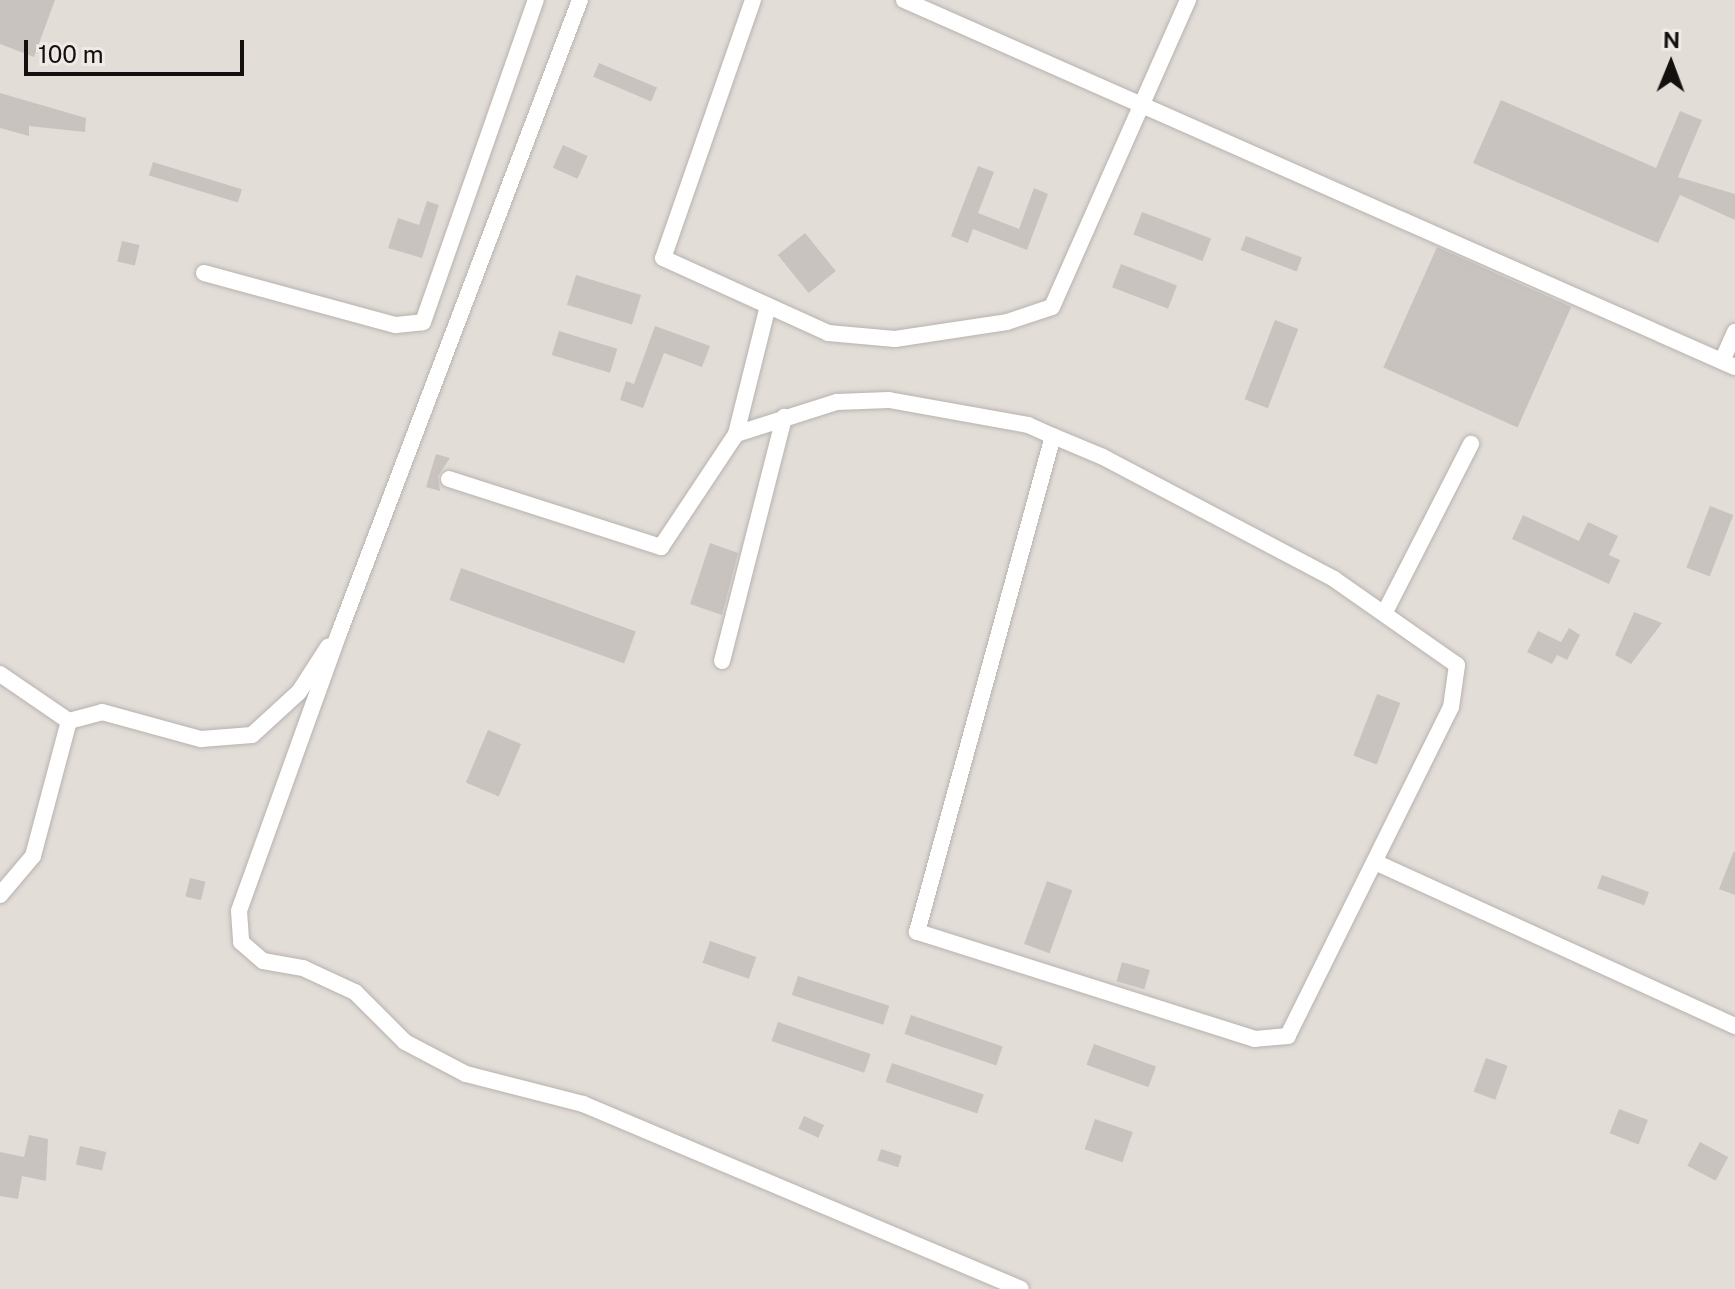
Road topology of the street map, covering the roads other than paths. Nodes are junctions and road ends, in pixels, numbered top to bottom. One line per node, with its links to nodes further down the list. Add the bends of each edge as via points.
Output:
1 (536, 0): 7 (street, via 423,322 396,325)
2 (580, 0): 17 (street)
3 (753, 0): 8 (street, via 661,249 667,260)
4 (904, 0): 6 (street)
5 (1188, 0): 6 (street)
6 (1144, 102): 8 (street, via 1052,307 1007,322 895,339 828,333); 10 (street)
7 (204, 273)
8 (768, 306): 12 (street)
9 (1735, 332): 10 (street)
10 (1729, 364)
11 (784, 417): 12 (street); 13 (street, via 837,402 889,400 992,414); 18 (street)
12 (736, 434): 15 (street, via 673,534 655,549)
13 (1053, 436): 16 (street, via 1210,511); 21 (street, via 917,932 945,946 1275,1040 1296,1026)
14 (1471, 444): 16 (street)
15 (449, 479)
16 (1385, 612): 21 (street, via 1457,665 1459,682)
17 (339, 633): 20 (street, via 299,692 252,735 201,739 102,712); 24 (street, via 239,911 250,955 355,992 405,1042 466,1074 583,1104)
18 (722, 661)
19 (0, 674): 20 (street)
20 (69, 721): 22 (street, via 33,856)
21 (1375, 862): 23 (street)
22 (0, 895)
23 (1735, 1026)
24 (1020, 1289)

